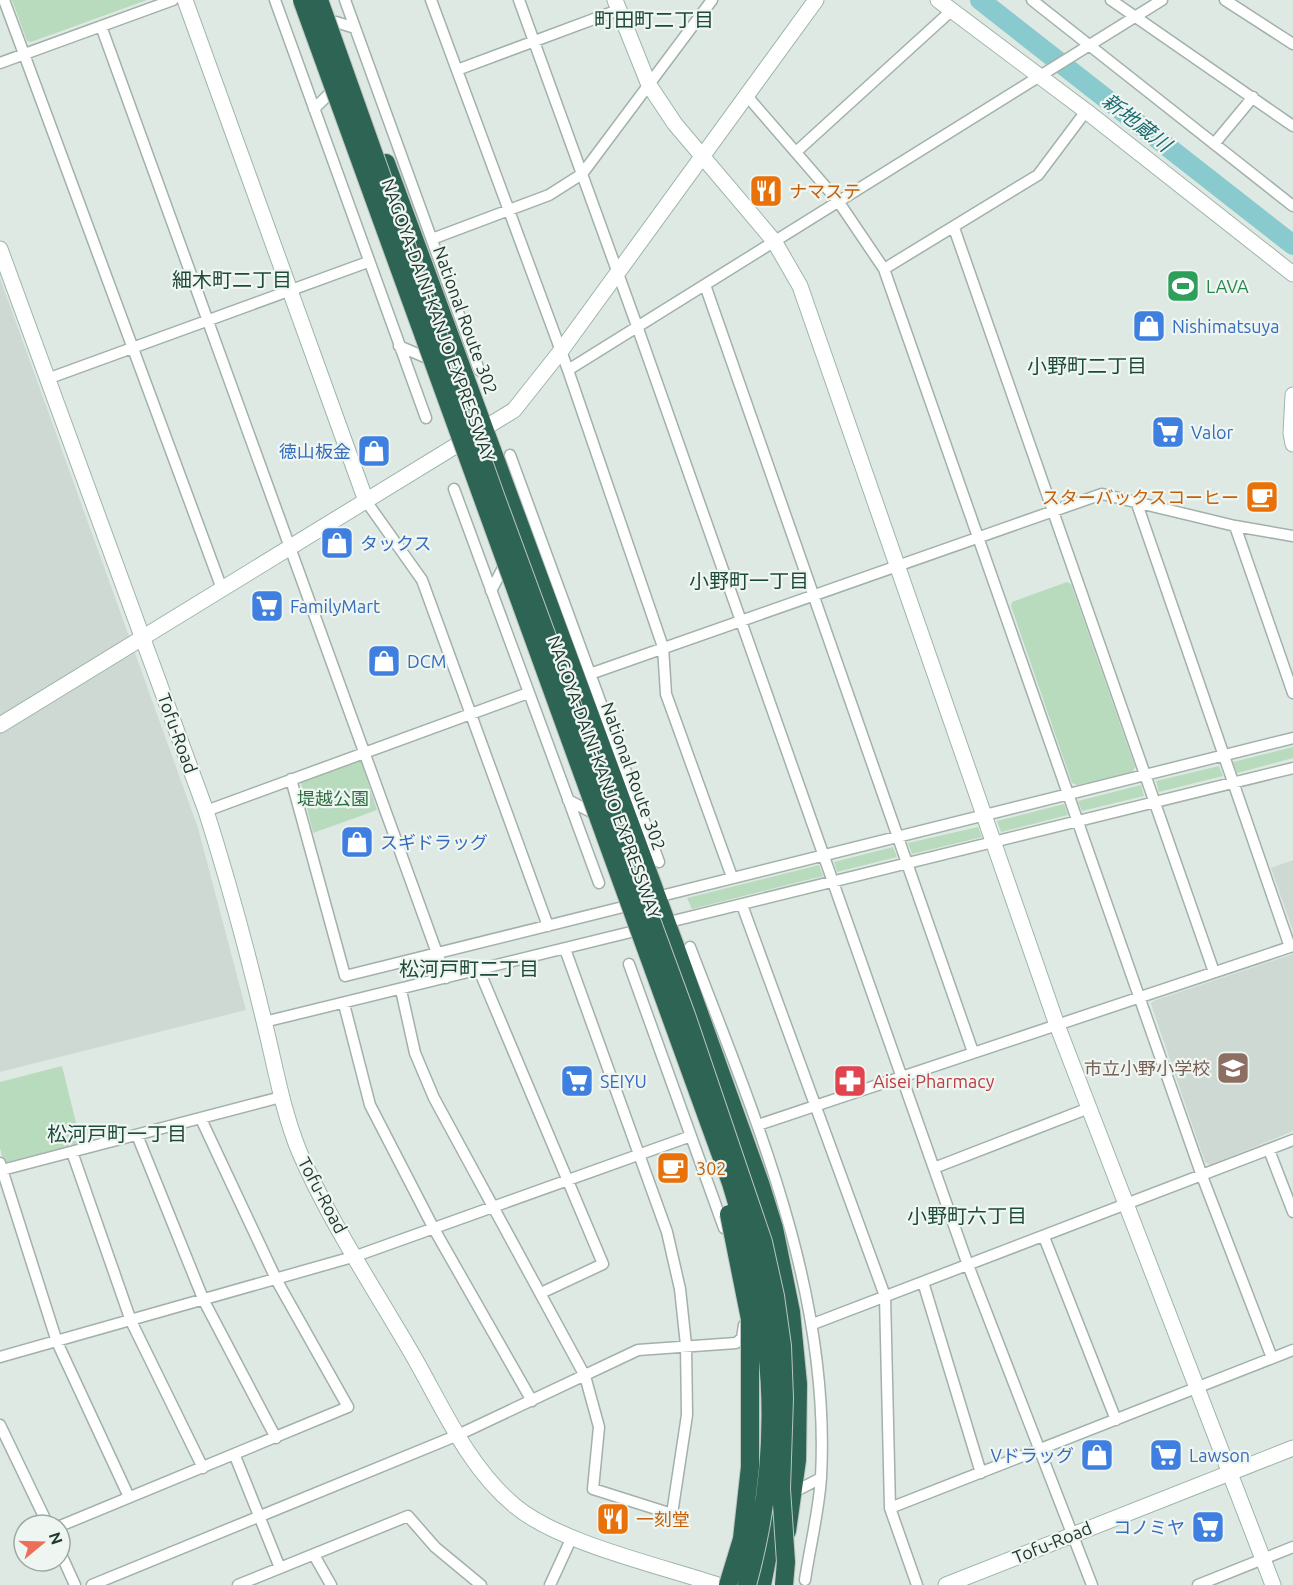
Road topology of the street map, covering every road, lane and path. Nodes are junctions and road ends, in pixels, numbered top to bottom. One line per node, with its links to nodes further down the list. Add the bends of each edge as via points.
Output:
1 (4, 0): 28 (street)
2 (172, 0): 23 (street)
3 (185, 0): 56 (street)
4 (275, 0): 37 (street)
5 (290, 0): 36 (highway, bridge)
6 (302, 0): 36 (highway, NAGOYA-DAINI-KANJO EXPRESSWAY, bridge)
7 (319, 0): 36 (highway, NAGOYA-DAINI-KANJO EXPRESSWAY, bridge)
8 (326, 0): 22 (highway, National Route 302); 36 (highway, bridge)
9 (345, 0): 24 (street)
10 (431, 0): 31 (street)
11 (519, 0): 25 (street)
12 (712, 0): 33 (street)
13 (816, 0): 34 (street)
14 (938, 0): 20 (street)
15 (1032, 0): 26 (street)
16 (1111, 0): 21 (street)
17 (1162, 0): 21 (street)
18 (1225, 0): 27 (street)
19 (616, 5): 25 (street); 33 (street)
20 (951, 11): 32 (street); 41 (street)
21 (1135, 17): 26 (street); 35 (street)
22 (336, 22): 24 (street); 30 (highway, National Route 302)
23 (101, 26): 28 (street); 59 (street)
24 (355, 28): 48 (street)
25 (534, 43): 31 (street); 43 (street)
26 (1086, 45): 32 (street); 40 (street)
27 (1293, 45)
28 (24, 54): 29 (street); 62 (street)
29 (0, 63)
30 (352, 70): 37 (street); 58 (highway, National Route 302)
31 (457, 70): 46 (street)
32 (1042, 74): 38 (street); 44 (street)
33 (649, 85): 42 (street); 43 (street)
34 (747, 96): 41 (street); 42 (street)
35 (1252, 97): 39 (street); 40 (street)
36 (347, 107): 133 (highway, NAGOYA-DAINI-KANJO EXPRESSWAY, bridge); 188 (highway, NAGOYA-DAINI-KANJO EXPRESSWAY, bridge, via 689,1026 763,1242 782,1346)
37 (314, 109): 51 (street)
38 (1086, 111): 47 (street, via 1038,175); 54 (street)
39 (1293, 126)
40 (1214, 144): 45 (street)
41 (796, 152): 44 (street)
42 (703, 156): 49 (street); 53 (street)
43 (582, 174): 46 (street, via 549,195); 53 (street)
44 (838, 201): 49 (street); 52 (street)
45 (1293, 206)
46 (508, 211): 48 (street); 63 (street)
47 (954, 228): 52 (street); 77 (street)
48 (432, 239): 57 (street)
49 (774, 241): 55 (street); 83 (street, via 800,286)
50 (0, 249): 66 (street, Tofu-Road)
51 (368, 262): 56 (street); 61 (street)
52 (884, 269): 81 (street)
53 (617, 271): 60 (street); 63 (street)
54 (1293, 274)
55 (705, 285): 60 (street); 86 (street)
56 (291, 290): 59 (street); 74 (street)
57 (454, 300): 58 (street); 65 (street)
58 (442, 315): 65 (highway, National Route 302)
59 (208, 320): 62 (street); 82 (street)
60 (637, 326): 64 (street); 87 (street)
61 (399, 346): 65 (street); 68 (street)
62 (134, 348): 66 (street); 84 (street)
63 (560, 352): 64 (street); 69 (street, via 520,403)
64 (568, 370): 89 (street)
65 (472, 373): 69 (highway, National Route 302)
66 (47, 379): 88 (street, Tofu-Road)
67 (1293, 395): 70 (street)
68 (426, 418)
69 (484, 429): 73 (highway, National Route 302); 74 (street)
70 (1293, 444)
71 (510, 455): 76 (street)
72 (454, 489): 85 (street)
73 (507, 493): 76 (street); 79 (highway, National Route 302)
74 (366, 501): 82 (street); 93 (street, via 422,580)
75 (1136, 501): 77 (street, via 1102,494); 78 (street); 97 (street)
76 (529, 506): 90 (street)
77 (1054, 510): 81 (street); 99 (street)
78 (1235, 526): 80 (street); 92 (street)
79 (522, 532): 85 (street); 100 (highway, National Route 302)
80 (1293, 536)
81 (979, 538): 83 (street); 103 (street)
82 (291, 547): 84 (street); 96 (street)
83 (899, 567): 86 (street); 107 (street)
84 (222, 589): 88 (street)
85 (491, 591): 91 (street)
86 (813, 597): 87 (street); 110 (street)
87 (741, 621): 89 (street); 112 (street)
88 (143, 639): 94 (street); 106 (street, Tofu-Road)
89 (663, 647): 90 (street); 115 (street, via 666,694)
90 (590, 674): 100 (street)
91 (528, 693): 93 (street); 104 (street)
92 (1293, 693)
93 (470, 714): 96 (street); 121 (street)
94 (0, 725)
95 (1293, 738): 97 (street)
96 (366, 752): 101 (street); 125 (street)
97 (1223, 756): 99 (street); 102 (street)
98 (1293, 768): 102 (street)
99 (1146, 775): 103 (street); 105 (street)
100 (620, 777): 109 (highway, National Route 302); 113 (street)
101 (291, 779): 106 (street); 125 (street, via 345,976)
102 (1232, 782): 105 (street); 123 (street)
103 (1068, 794): 107 (street); 108 (street)
104 (568, 800): 109 (street); 117 (street)
105 (1155, 803): 108 (street); 128 (street)
106 (206, 811): 134 (street, Tofu-Road)
107 (983, 814): 110 (street); 111 (street)
108 (1078, 823): 111 (street); 131 (street)
109 (633, 835): 118 (highway, National Route 302)
110 (898, 836): 112 (street); 114 (street)
111 (994, 843): 114 (street); 135 (street)
112 (825, 854): 115 (street); 116 (street)
113 (659, 862)
114 (908, 865): 116 (street); 137 (street)
115 (732, 877): 118 (street)
116 (835, 882): 119 (street); 138 (street)
117 (599, 883)
118 (656, 897): 120 (highway, National Route 302); 121 (street)
119 (742, 905): 120 (street); 141 (street)
120 (666, 923): 124 (street); 136 (highway, National Route 302)
121 (548, 927): 125 (street)
122 (690, 947): 144 (street)
123 (1292, 947): 128 (street)
124 (565, 949): 127 (street); 150 (street)
125 (438, 954): 129 (street)
126 (629, 964): 139 (street)
127 (479, 970): 129 (street); 154 (street)
128 (1214, 972): 131 (street)
129 (446, 978): 130 (street)
130 (401, 990): 132 (street); 156 (street, via 423,1074)
131 (1139, 997): 135 (street); 153 (street)
132 (344, 1004): 134 (street); 158 (street, via 370,1105)
133 (671, 1020): 207 (highway, bridge, via 722,1186 750,1319 750,1467 742,1539); 208 (highway, NAGOYA-DAINI-KANJO EXPRESSWAY, bridge, via 751,1246 768,1347 771,1401 767,1487)
134 (264, 1022): 140 (street, Tofu-Road)
135 (1057, 1025): 137 (street); 142 (street)
136 (706, 1032): 139 (street); 188 (highway, National Route 302, via 760,1183 785,1273 798,1384)
137 (973, 1052): 138 (street)
138 (902, 1076): 141 (street); 152 (street)
139 (673, 1085): 146 (street)
140 (281, 1097): 143 (street); 160 (street, Tofu-Road, via 299,1150)
141 (815, 1105): 144 (street); 165 (street)
142 (1089, 1108): 152 (street); 155 (street)
143 (201, 1119): 145 (street); 162 (street)
144 (758, 1125): 168 (street, via 789,1224)
145 (138, 1135): 149 (street); 166 (street)
146 (691, 1136): 150 (street); 170 (street, via 733,1258 744,1329 736,1343)
147 (1293, 1140): 148 (street)
148 (1269, 1150): 153 (street); 157 (street)
149 (72, 1152): 151 (street); 167 (street)
150 (641, 1154): 154 (street); 170 (street, via 667,1233 680,1289)
151 (1, 1167): 169 (street)
152 (934, 1168): 161 (street)
153 (1202, 1176): 155 (street); 173 (street)
154 (568, 1181): 156 (street); 164 (street, via 603,1264)
155 (1127, 1206): 159 (street); 175 (street)
156 (494, 1208): 158 (street); 164 (street)
157 (1293, 1212)
158 (434, 1229): 160 (street); 176 (street)
159 (1044, 1237): 161 (street); 177 (street)
160 (356, 1256): 162 (street); 179 (street, Tofu-Road)
161 (968, 1265): 163 (street); 182 (street)
162 (277, 1281): 166 (street); 180 (street, via 348,1407)
163 (923, 1282): 165 (street); 186 (street)
164 (541, 1293): 174 (street)
165 (885, 1296): 168 (street); 190 (street)
166 (204, 1301): 167 (street); 180 (street)
167 (130, 1321): 169 (street); 184 (street)
168 (813, 1324): 187 (street, via 821,1402)
169 (57, 1342): 172 (street); 189 (street)
170 (686, 1345): 174 (street, via 638,1350); 174 (street, via 687,1415 672,1514 594,1489 599,1427)
171 (1293, 1350): 173 (street)
172 (0, 1357)
173 (1272, 1358): 175 (street)
174 (585, 1376): 176 (street)
175 (1199, 1387): 177 (street); 185 (street)
176 (532, 1401): 179 (street)
177 (1116, 1420): 182 (street)
178 (0, 1425): 191 (street)
179 (458, 1436): 192 (street); 195 (street, Tofu-Road, via 492,1484 516,1506)
180 (276, 1438): 183 (street)
181 (1293, 1448): 185 (street, Tofu-Road)
182 (1039, 1450): 186 (street); 194 (street)
183 (235, 1456): 184 (street); 192 (street)
184 (202, 1468): 189 (street)
185 (1230, 1472): 194 (street, Tofu-Road); 198 (street)
186 (981, 1473): 190 (street)
187 (821, 1478): 188 (street); 200 (street)
188 (787, 1491): 209 (highway, NAGOYA-DAINI-KANJO EXPRESSWAY, bridge); 210 (highway, National Route 302); 211 (highway, bridge)
189 (129, 1497): 193 (street)
190 (890, 1508): 212 (street)
191 (42, 1513)
192 (259, 1517): 199 (street); 202 (street)
193 (72, 1521)
194 (1072, 1534): 213 (street, Tofu-Road); 214 (street)
195 (572, 1537): 205 (street); 206 (street, Tofu-Road)
196 (1293, 1547): 198 (street)
197 (314, 1555): 199 (street); 203 (street); 204 (street, via 408,1516 435,1546)
198 (1262, 1559): 215 (street); 216 (street)
199 (280, 1568): 201 (street)
200 (805, 1580)
201 (243, 1584)
202 (92, 1585)
203 (331, 1585)
204 (481, 1585)
205 (550, 1585)
206 (718, 1585)
207 (728, 1585)
208 (747, 1585)
209 (762, 1585)
210 (774, 1585)
211 (784, 1585)
212 (917, 1585)
213 (946, 1585)
214 (1092, 1585)
215 (1198, 1585)
216 (1272, 1585)

